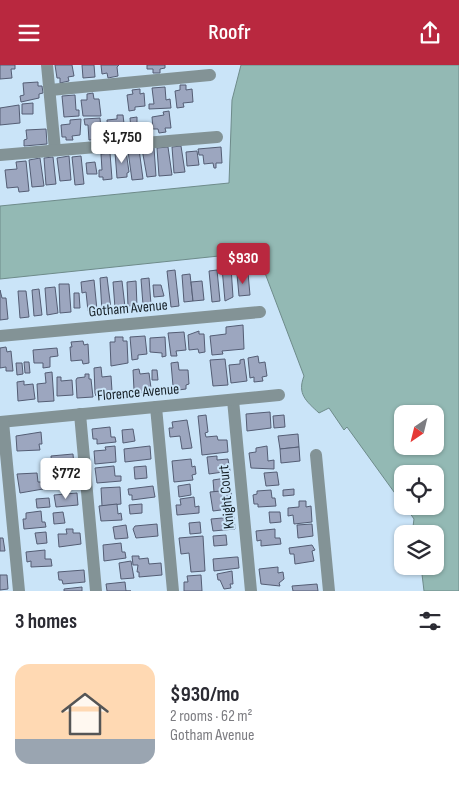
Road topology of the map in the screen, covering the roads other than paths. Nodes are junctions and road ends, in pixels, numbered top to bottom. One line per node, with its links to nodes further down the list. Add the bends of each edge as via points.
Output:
1 (47, 65): 3 (street)
2 (210, 75): 3 (street)
3 (50, 90): 5 (street)
4 (217, 137): 5 (street)
5 (55, 150): 6 (street)
6 (0, 155)
7 (260, 312): 8 (street, Gotham Avenue)
8 (0, 336)
9 (279, 395): 10 (street, Florence Avenue)
10 (233, 400): 11 (street, Florence Avenue); 18 (street, Knight Court)
11 (156, 407): 12 (street, Florence Avenue); 17 (street)
12 (80, 414): 13 (street, Florence Avenue); 16 (street)
13 (2, 422): 15 (street)
14 (316, 455): 19 (street)
15 (18, 591)
16 (96, 591)
17 (173, 591)
18 (251, 591)
19 (328, 591)

